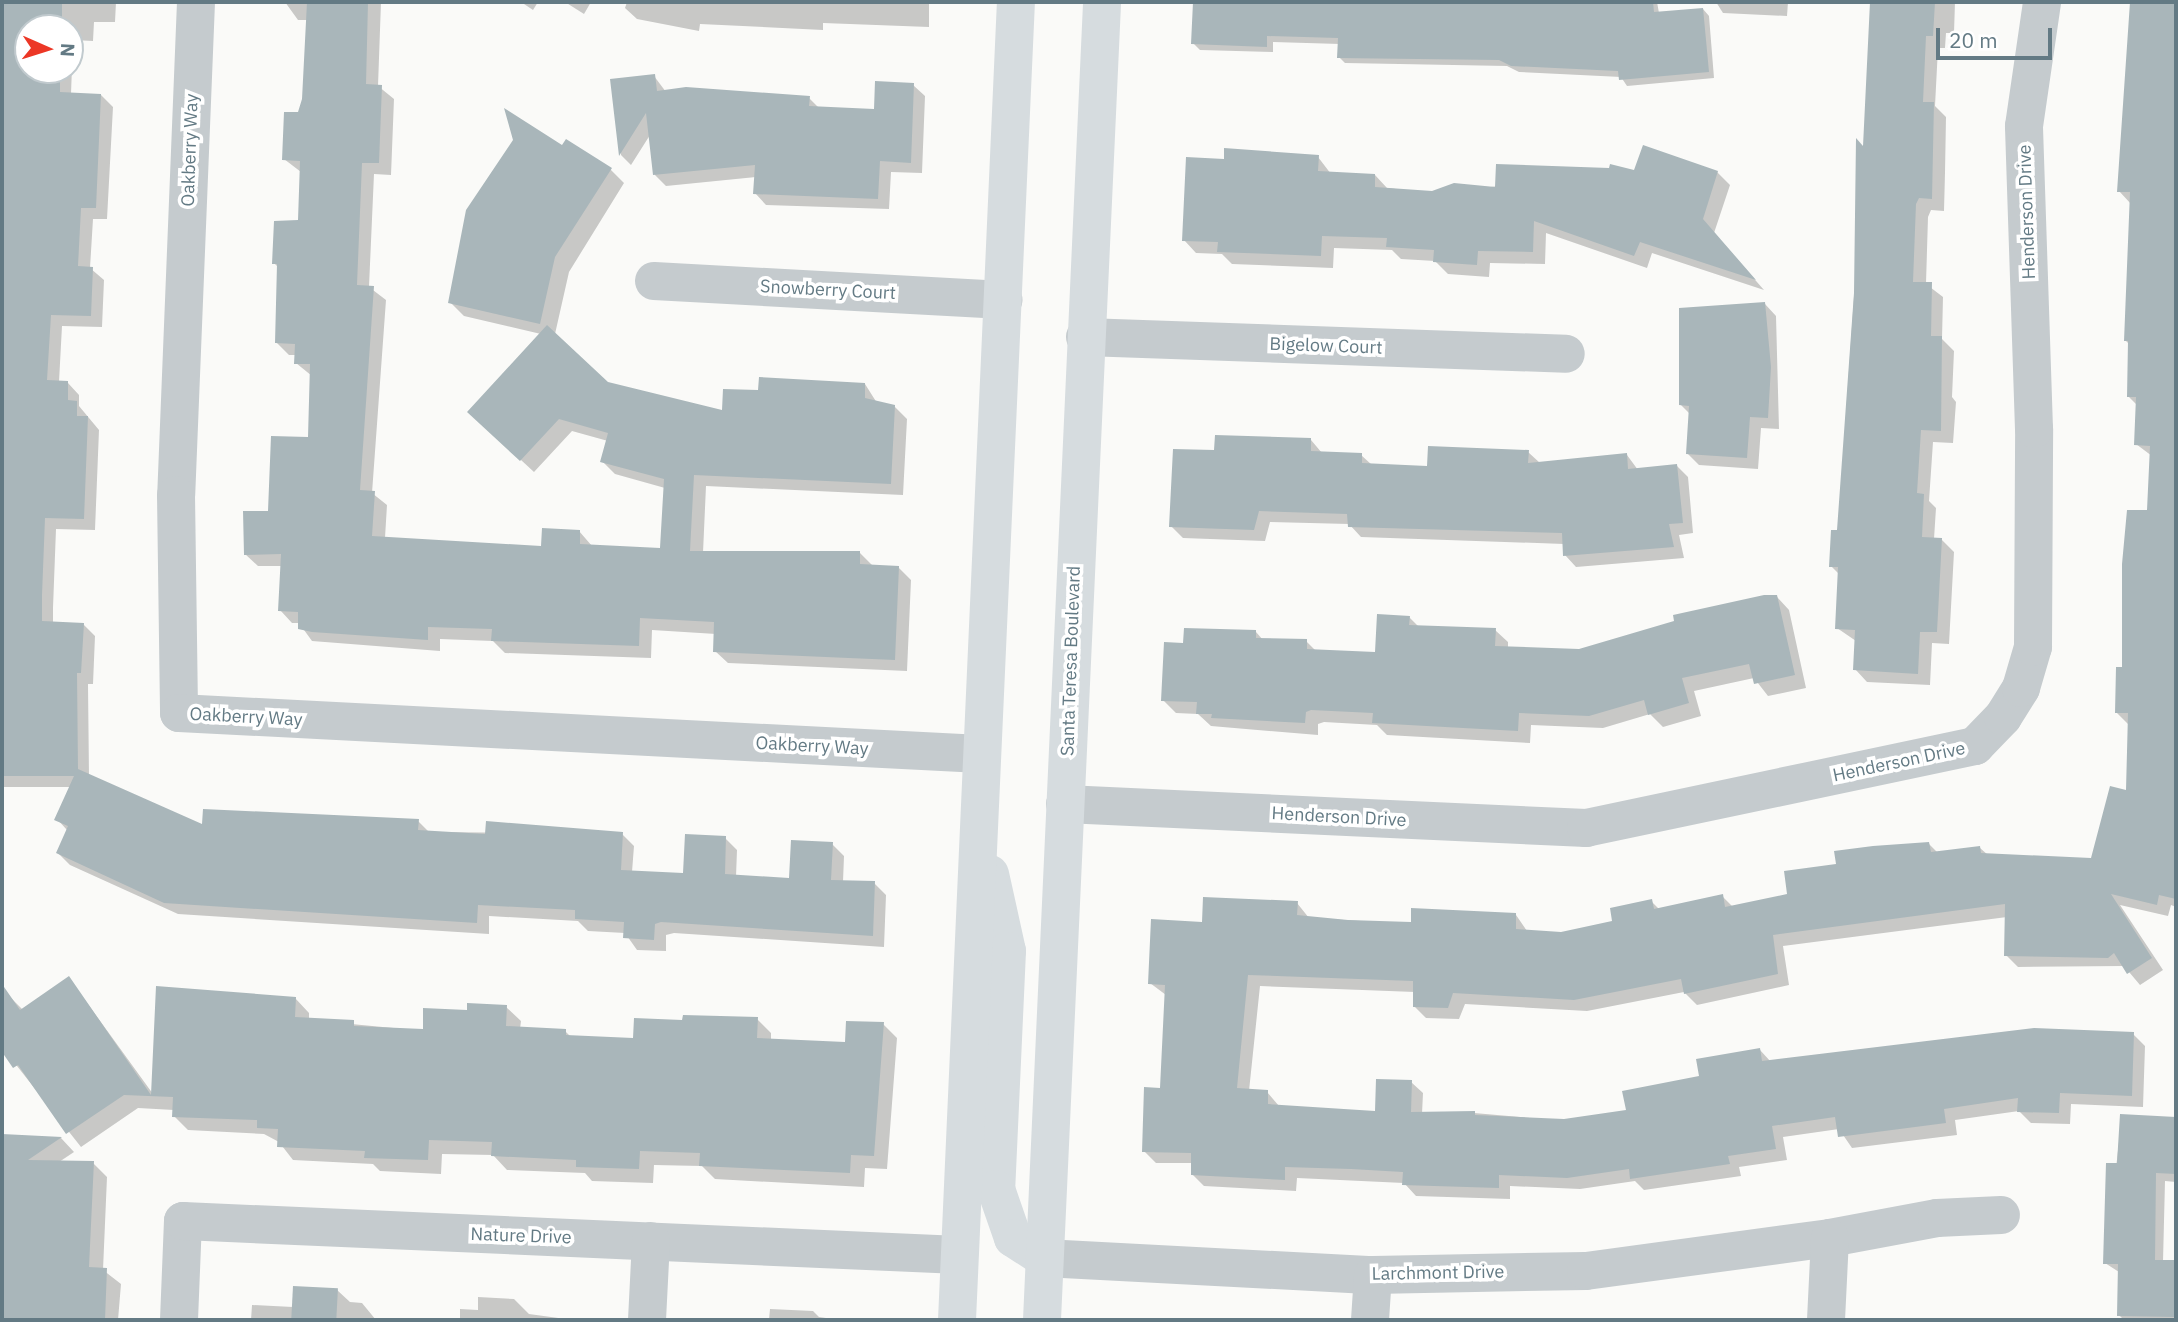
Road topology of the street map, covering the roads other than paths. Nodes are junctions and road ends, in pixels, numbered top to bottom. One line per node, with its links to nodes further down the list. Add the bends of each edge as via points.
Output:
1 (196, 2): 11 (street, Oakberry Way, via 176,495 179,713)
2 (1016, 2): 8 (main road)
3 (1090, 2): 6 (main road)
4 (1102, 2): 6 (main road, Santa Teresa Boulevard)
5 (2042, 2): 12 (street, Henderson Drive, via 2024,126 2034,429 2033,647 2021,688 2003,717 1975,746 1586,828)
6 (1098, 79): 9 (main road, Santa Teresa Boulevard)
7 (654, 281): 8 (street, Snowberry Court)
8 (1003, 300): 11 (main road)
9 (1085, 337): 10 (street, Bigelow Court); 12 (main road, Santa Teresa Boulevard)
10 (1566, 354)
11 (981, 754): 13 (main road)
12 (1065, 804): 18 (main road, Santa Teresa Boulevard)
13 (978, 825): 17 (main road); 18 (main road, via 1007,951 996,1189 1013,1238)
14 (2001, 1214): 15 (street, Larchmont Drive, via 1937,1218)
15 (1829, 1238): 19 (street, Larchmont Drive, via 1586,1271); 25 (street)
16 (652, 1241): 17 (street, Nature Drive); 20 (street, Nature Drive, via 183,1221); 21 (street)
17 (959, 1255): 22 (main road)
18 (1044, 1258): 19 (street, Larchmont Drive); 23 (main road, Santa Teresa Boulevard)
19 (1373, 1275): 24 (street)
20 (179, 1320)
21 (646, 1320)
22 (957, 1320)
23 (1042, 1320)
24 (1370, 1320)
25 (1826, 1320)

